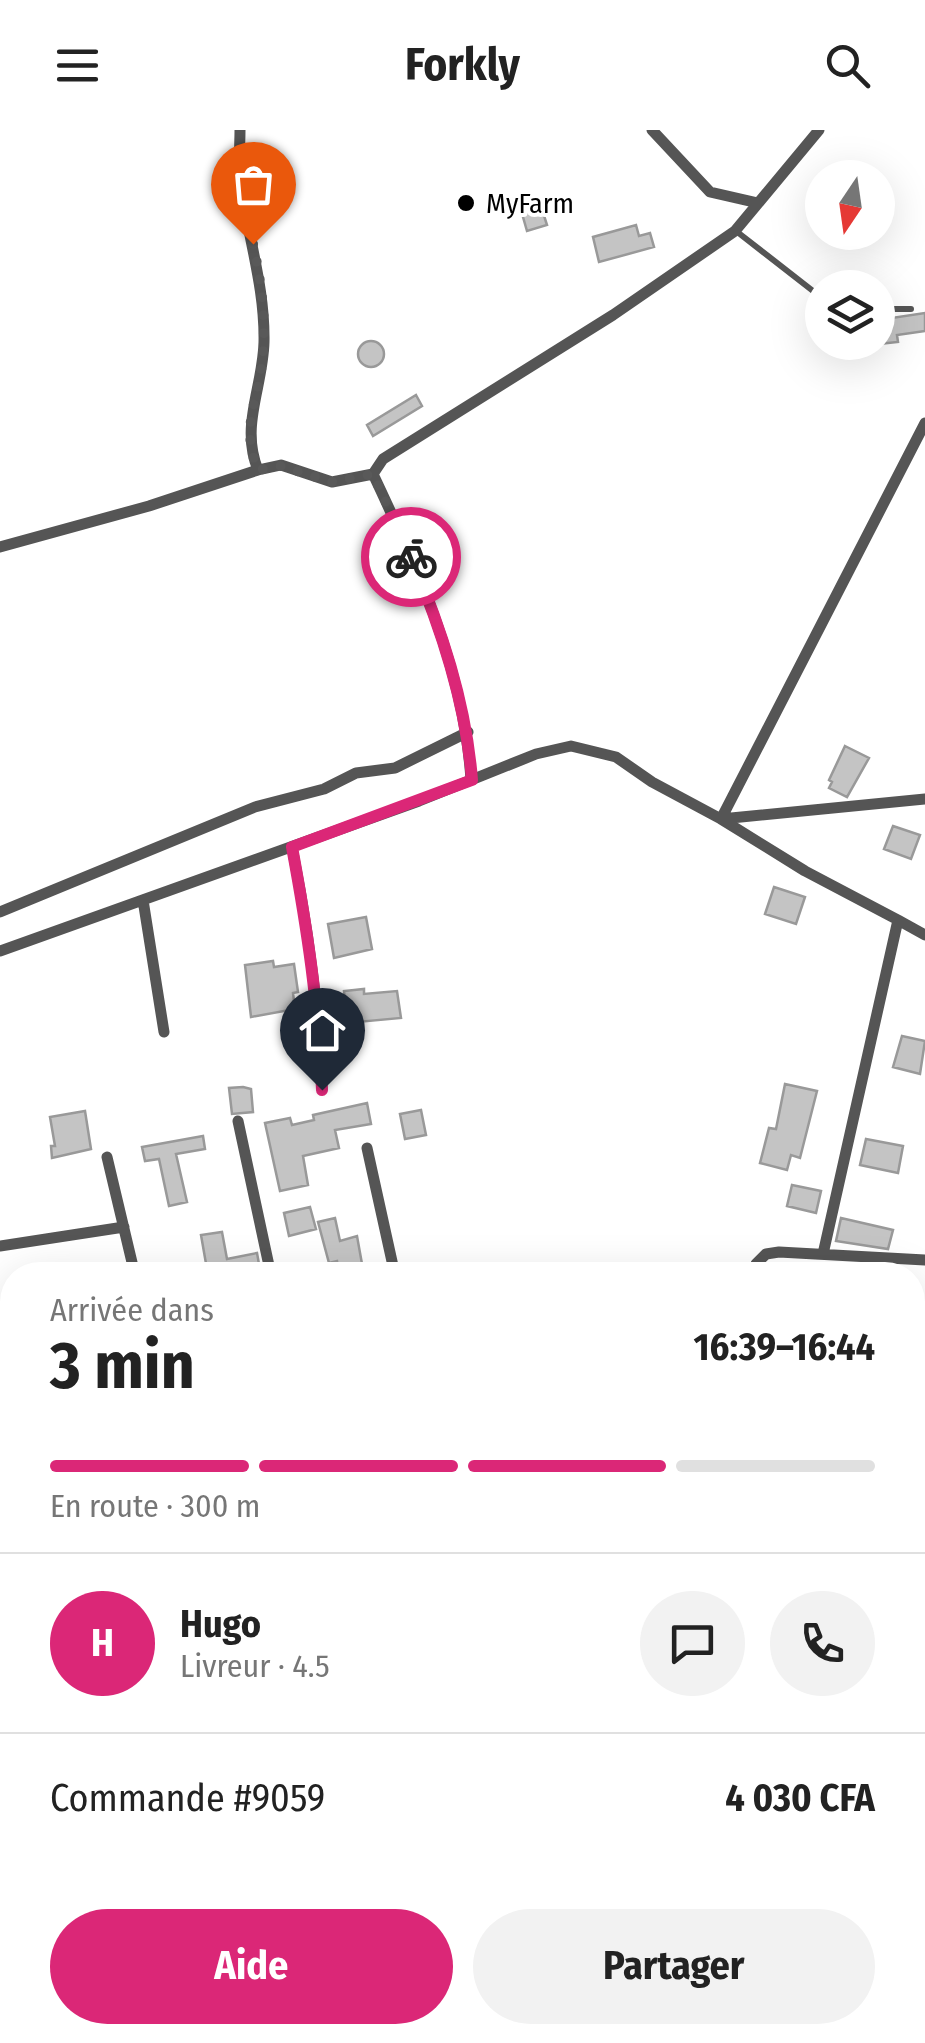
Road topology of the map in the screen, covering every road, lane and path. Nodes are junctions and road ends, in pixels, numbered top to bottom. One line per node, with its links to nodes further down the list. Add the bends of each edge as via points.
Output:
1 (240, 130): 10 (street, via 240,182 264,324 249,423)
2 (652, 130): 4 (street, via 710,192)
3 (820, 130): 4 (street)
4 (758, 203): 5 (street)
5 (735, 231): 6 (lane); 11 (street, via 382,459)
6 (805, 285)
7 (895, 309): 8 (lane)
8 (910, 309)
9 (925, 422): 16 (street)
10 (258, 470): 11 (street, via 281,466 332,482); 12 (street)
11 (373, 474): 13 (street, via 435,614)
12 (0, 547)
13 (468, 732): 14 (street); 19 (street, via 396,768 356,773 255,808)
14 (472, 780): 16 (street, via 570,746 616,757); 17 (street)
15 (925, 799): 16 (street)
16 (721, 819): 20 (street)
17 (292, 847): 18 (street); 24 (street, via 320,1025)
18 (143, 900): 22 (street); 23 (street)
19 (0, 912)
20 (898, 920): 21 (street); 30 (street)
21 (925, 935)
22 (0, 951)
23 (164, 1032)
24 (322, 1090)
25 (238, 1121): 33 (street)
26 (367, 1148): 34 (street)
27 (107, 1157): 28 (street)
28 (124, 1227): 29 (street); 32 (street)
29 (0, 1246)
30 (822, 1254): 31 (street); 35 (street, via 778,1252)
31 (925, 1260)
32 (132, 1262)
33 (267, 1262)
34 (392, 1262)
35 (758, 1262)

